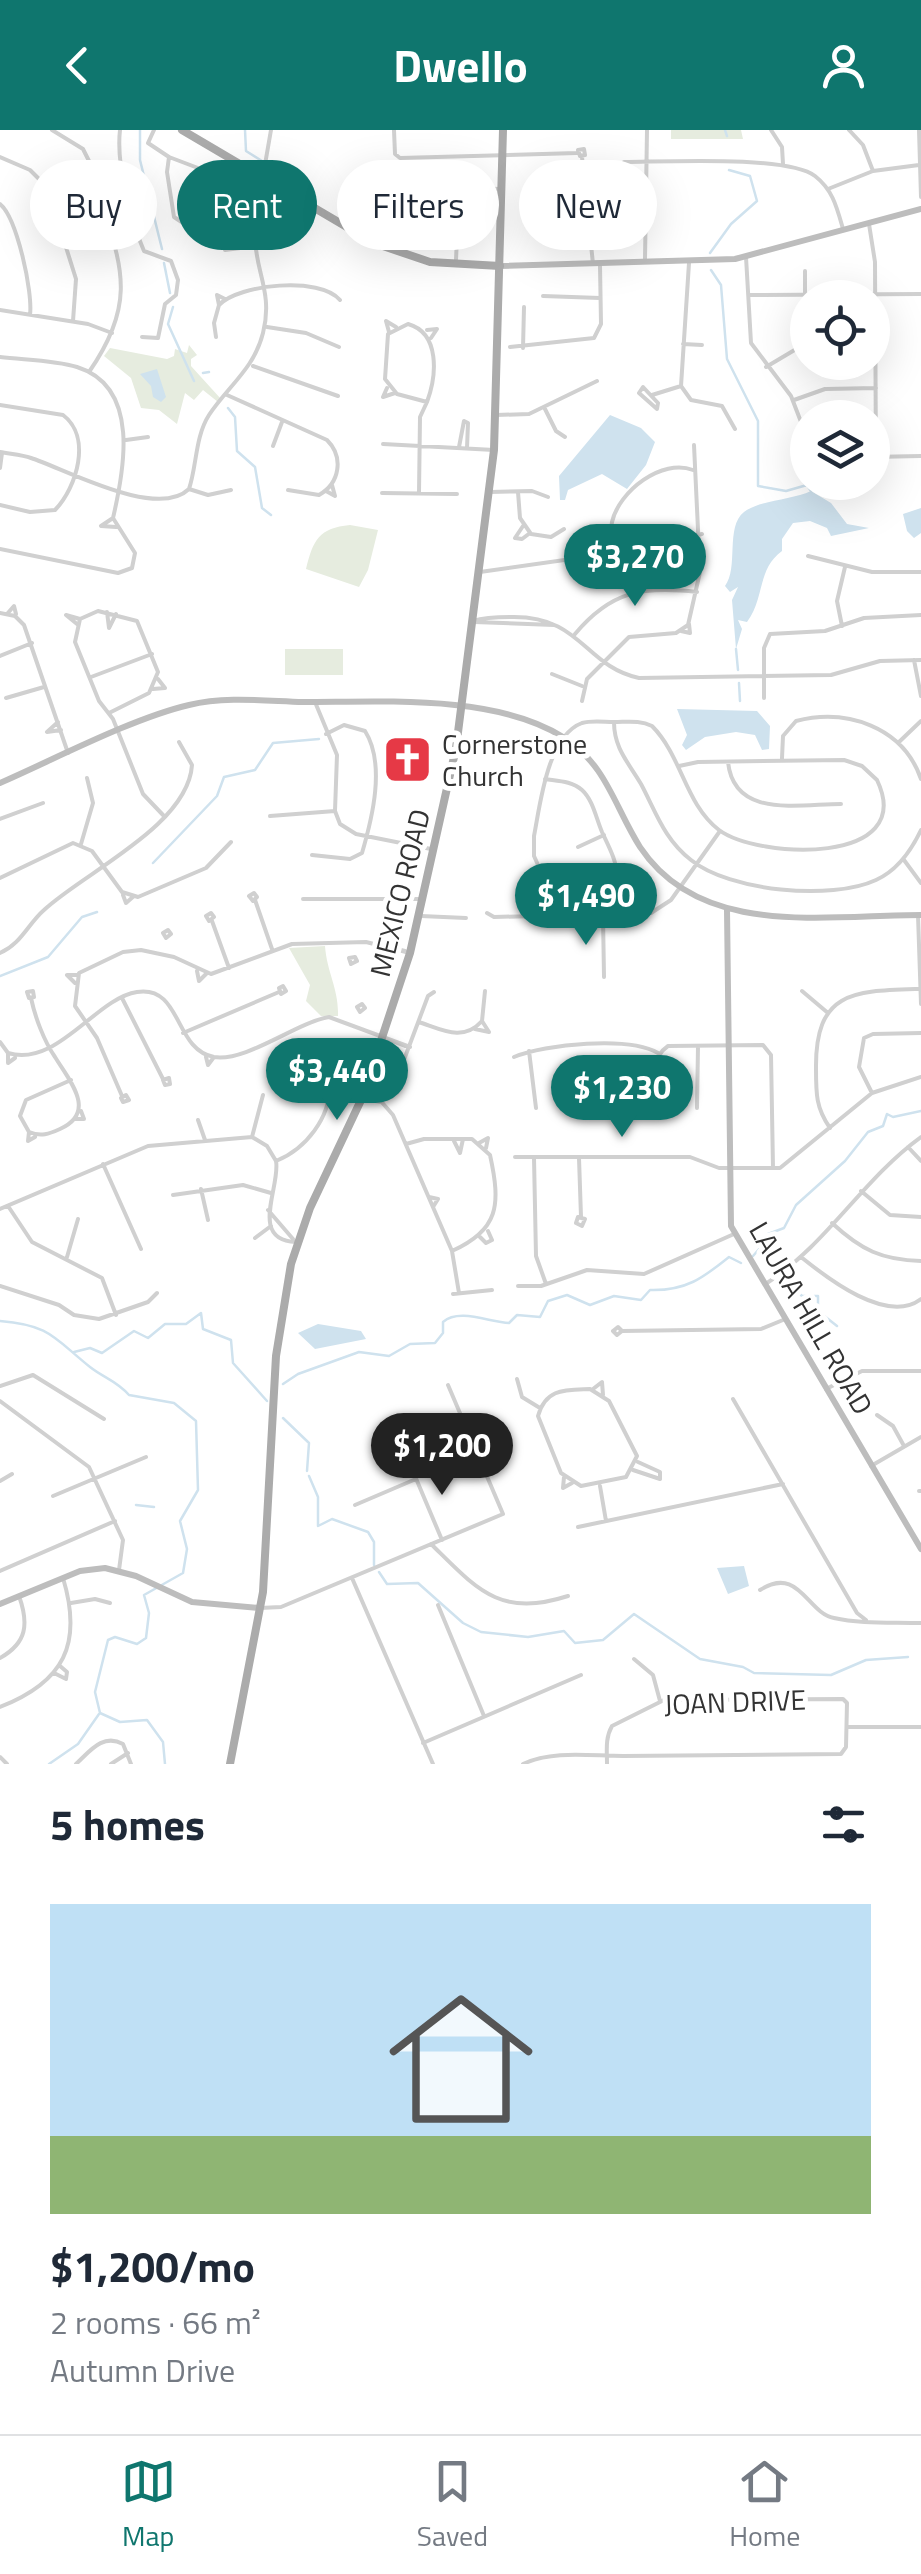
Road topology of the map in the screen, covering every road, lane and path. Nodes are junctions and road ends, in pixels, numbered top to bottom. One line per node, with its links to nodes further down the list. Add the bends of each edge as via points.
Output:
1 (52, 130): 62 (street, via 83,149 91,164 124,282)
2 (120, 130): 63 (street, via 138,236 144,250 171,260 178,280 158,338)
3 (154, 130): 14 (street, via 148,142)
4 (182, 130): 16 (main road)
5 (271, 130): 17 (street)
6 (394, 130): 13 (street, via 396,156)
7 (503, 130): 13 (main road, MEXICO ROAD)
8 (647, 130): 18 (street)
9 (771, 130): 20 (street)
10 (849, 130): 22 (street)
11 (920, 130): 21 (street)
12 (0, 156): 57 (street, via 30,170 46,187 76,280)
13 (502, 156): 23 (main road, MEXICO ROAD); 37 (street, via 580,155)
14 (169, 157): 15 (street); 29 (street)
15 (177, 160)
16 (239, 160)
17 (270, 160)
18 (646, 160)
19 (657, 162): 20 (street)
20 (783, 164): 24 (street)
21 (919, 165): 22 (street); 25 (street)
22 (873, 170): 24 (street)
23 (502, 189): 32 (main road, MEXICO ROAD); 39 (street, via 459,193)
24 (828, 189): 31 (street)
25 (921, 198)
26 (0, 204): 56 (street, via 32,288)
27 (317, 208): 39 (main road, via 374,243)
28 (921, 209): 30 (main road)
29 (177, 216)
30 (869, 224): 31 (main road); 44 (street)
31 (844, 231): 35 (main road)
32 (501, 247): 40 (main road); 41 (main road, MEXICO ROAD)
33 (254, 250): 46 (street)
34 (645, 250): 38 (street)
35 (746, 258): 36 (main road); 48 (street)
36 (689, 263): 38 (main road); 66 (street)
37 (596, 264): 38 (main road); 41 (main road); 52 (street)
38 (645, 264)
39 (456, 265): 40 (main road)
40 (479, 266): 41 (main road); 45 (main road)
41 (500, 266): 45 (main road, MEXICO ROAD)
42 (805, 271): 43 (street)
43 (805, 280)
44 (875, 280)
45 (500, 288): 90 (main road, MEXICO ROAD)
46 (264, 290): 53 (street, via 303,283); 58 (street); 64 (street, via 225,299 214,323)
47 (921, 294): 50 (street)
48 (750, 295): 49 (street); 74 (street, via 751,343)
49 (790, 295)
50 (890, 295)
51 (543, 296): 52 (street)
52 (600, 298): 70 (street, via 600,328 592,340)
53 (340, 300)
54 (524, 307): 70 (street)
55 (0, 310): 56 (street)
56 (30, 314): 57 (street)
57 (73, 322): 62 (street)
58 (265, 326): 68 (street); 73 (street)
59 (396, 327): 60 (street); 61 (street); 61 (street, via 386,321)
60 (425, 331): 65 (street); 65 (street, via 438,328)
61 (389, 333): 79 (street)
62 (113, 334): 75 (street)
63 (142, 336)
64 (216, 336)
65 (431, 338): 87 (street)
66 (683, 344): 67 (street); 78 (street)
67 (702, 345)
68 (339, 347)
69 (510, 347): 70 (street)
70 (523, 348)
71 (790, 353): 74 (street)
72 (0, 356): 75 (street)
73 (252, 365): 83 (street); 84 (street)
74 (766, 367): 85 (street)
75 (89, 372): 95 (street, via 110,392)
76 (876, 380): 80 (street)
77 (597, 382): 89 (street)
78 (681, 386): 82 (street); 92 (street, via 691,400 722,406)
79 (388, 387): 81 (street); 81 (street, via 383,397)
80 (876, 388): 85 (street, via 824,389); 86 (street)
81 (395, 393): 87 (street)
82 (652, 395)
83 (226, 396): 91 (street); 109 (street, via 204,426)
84 (338, 396)
85 (794, 400)
86 (876, 400)
87 (427, 402): 97 (street)
88 (0, 405): 108 (street, via 68,418 77,441)
89 (544, 407): 90 (street); 94 (street)
90 (496, 415): 102 (main road, MEXICO ROAD)
91 (282, 422): 99 (street); 112 (street, via 332,444 338,460 326,491)
92 (735, 429)
93 (148, 437): 95 (street)
94 (565, 437)
95 (126, 440): 110 (street)
96 (383, 444): 97 (street)
97 (419, 444): 100 (street); 116 (street)
98 (694, 445): 107 (street)
99 (273, 446)
100 (458, 447): 101 (street); 101 (street, via 464,421)
101 (467, 448): 102 (street)
102 (494, 450): 113 (main road, MEXICO ROAD)
103 (1, 452): 106 (street); 108 (street, via 33,458)
104 (921, 456): 105 (street)
105 (890, 457)
106 (0, 468)
107 (693, 470): 124 (street); 126 (street, via 682,466 656,474 626,497 612,523)
108 (74, 478): 110 (street); 119 (street, via 50,512)
109 (189, 489): 110 (street, via 172,498); 111 (street, via 208,495)
110 (120, 490): 125 (street, via 114,522 134,546 132,568 118,573)
111 (231, 490)
112 (288, 490)
113 (490, 492): 114 (street); 129 (main road, MEXICO ROAD)
114 (518, 492): 118 (street); 120 (street)
115 (382, 493): 116 (street)
116 (419, 493): 117 (street)
117 (457, 494)
118 (548, 497)
119 (0, 505)
120 (523, 526): 122 (street); 122 (street, via 515,538)
121 (564, 529): 122 (street, via 550,537)
122 (530, 533)
123 (702, 534): 124 (street)
124 (695, 536): 126 (street); 131 (street)
125 (0, 550)
126 (612, 554): 129 (street)
127 (808, 556): 128 (street)
128 (846, 566): 130 (street); 137 (street, via 837,601)
129 (478, 572): 136 (main road, MEXICO ROAD)
130 (921, 572)
131 (697, 592): 138 (street, via 617,596); 144 (street, via 682,632 630,637)
132 (107, 612): 134 (street); 134 (street, via 108,628); 147 (street, via 92,612 79,622 75,642)
133 (4, 614): 139 (street, via 15,616)
134 (116, 614): 140 (street, via 137,622)
135 (921, 615): 137 (street)
136 (472, 622): 138 (street, via 559,626); 158 (main road, MEXICO ROAD)
137 (842, 626): 146 (street, via 770,634)
138 (575, 634): 144 (street)
139 (32, 643): 141 (street); 150 (street)
140 (152, 654): 147 (street); 148 (street)
141 (0, 656)
142 (914, 660): 143 (street); 146 (street, via 880,661 831,675); 152 (street)
143 (921, 660)
144 (603, 662): 146 (street, via 638,678); 149 (street)
145 (552, 674): 149 (street)
146 (764, 676): 154 (street)
147 (90, 678): 160 (street)
148 (158, 679): 151 (street); 151 (street, via 165,688)
149 (582, 686): 155 (street)
150 (44, 687): 153 (street); 162 (street)
151 (153, 689): 160 (street)
152 (921, 696)
153 (6, 698)
154 (764, 698)
155 (582, 701)
156 (315, 702): 157 (main road); 159 (street); 165 (main road, via 197,703)
157 (328, 702): 158 (main road); 159 (street)
158 (462, 708): 167 (main road, via 518,717); 191 (main road, MEXICO ROAD)
159 (321, 712): 166 (street)
160 (110, 713): 165 (street)
161 (921, 721): 169 (street)
162 (58, 722): 164 (street); 164 (street, via 48,732)
163 (614, 722): 167 (street, via 581,724); 173 (street, via 652,726); 194 (street, via 616,746 658,822)
164 (61, 730): 170 (street)
165 (119, 732): 170 (main road); 181 (street, via 143,794)
166 (326, 734): 180 (street, via 337,755); 187 (street, via 354,726 372,742 375,794)
167 (566, 738): 175 (street); 200 (main road, via 600,770 641,847)
168 (179, 742): 181 (street, via 192,774)
169 (899, 742): 171 (street, via 863,722 804,719 786,730); 176 (street)
170 (70, 752): 177 (main road)
171 (782, 760): 172 (street); 185 (street, via 844,760 870,772 884,804 874,831 859,843 837,847 767,846)
172 (728, 762): 173 (street); 179 (street, via 734,785 752,800)
173 (679, 766): 185 (street, via 696,804)
174 (87, 778): 189 (street, via 93,802)
175 (545, 779): 186 (street, via 580,789); 196 (street, via 533,846)
176 (921, 779)
177 (0, 783)
178 (42, 803): 183 (street)
179 (840, 804)
180 (335, 811): 182 (street); 187 (street, via 345,829)
181 (163, 815): 195 (street)
182 (270, 816)
183 (0, 818)
184 (921, 830): 193 (street)
185 (720, 831): 194 (street)
186 (604, 835): 190 (street); 198 (street, via 616,858)
187 (366, 836): 191 (street); 192 (street, via 362,853 352,859)
188 (231, 842): 195 (street, via 206,868 134,896 124,894)
189 (81, 844): 195 (street); 197 (street, via 60,846)
190 (578, 847)
191 (436, 850): 205 (main road, MEXICO ROAD)
192 (312, 855)
193 (904, 860): 194 (street, via 874,882 839,888 752,886); 199 (street)
194 (696, 864): 200 (street)
195 (104, 869): 217 (street, via 48,907)
196 (543, 876): 198 (street, via 574,892 601,890); 202 (street)
197 (0, 878)
198 (616, 878): 201 (street)
199 (921, 883)
200 (680, 886): 206 (main road); 210 (street, via 656,912)
201 (632, 887)
202 (528, 888)
203 (303, 899): 205 (street)
204 (255, 900): 215 (street)
205 (426, 900): 209 (main road, MEXICO ROAD)
206 (727, 910): 208 (main road); 244 (main road, LAURA HILL ROAD)
207 (487, 912): 210 (street, via 494,918)
208 (920, 915): 224 (street)
209 (422, 916): 211 (street); 216 (main road, MEXICO ROAD)
210 (603, 916): 222 (street)
211 (466, 918)
212 (212, 920): 220 (street)
213 (166, 938): 218 (street)
214 (353, 942): 215 (street); 216 (street); 219 (street)
215 (272, 949): 220 (street)
216 (408, 952): 241 (main road, MEXICO ROAD)
217 (0, 953)
218 (162, 954): 220 (street, via 207,973); 221 (street, via 131,950)
219 (353, 956)
220 (229, 968)
221 (78, 975): 223 (street); 223 (street, via 66,974)
222 (604, 977)
223 (74, 983): 236 (street, via 75,1006)
224 (918, 989): 231 (street); 233 (street, via 855,993)
225 (485, 991): 235 (street)
226 (802, 991): 233 (street)
227 (279, 992): 239 (street)
228 (434, 992): 234 (street)
229 (31, 998): 243 (street)
230 (122, 998): 236 (street); 239 (street, via 158,995); 252 (street)
231 (921, 1004)
232 (359, 1012): 237 (street)
233 (828, 1013): 265 (street, via 816,1041 816,1090 817,1108)
234 (420, 1022): 238 (street, via 455,1034); 245 (street)
235 (482, 1022): 238 (street); 238 (street, via 489,1032)
236 (87, 1024): 243 (street); 259 (street)
237 (354, 1027): 239 (street, via 319,1018 234,1055 214,1057); 241 (street)
238 (475, 1029)
239 (183, 1033)
240 (921, 1034): 257 (street, via 864,1038 859,1067)
241 (385, 1038): 245 (street); 260 (main road, MEXICO ROAD)
242 (0, 1042): 243 (street, via 16,1056)
243 (49, 1045): 253 (street)
244 (727, 1045): 246 (street); 279 (main road, LAURA HILL ROAD); 280 (street, via 770,1050)
245 (408, 1046): 254 (street)
246 (698, 1046): 248 (street); 263 (street)
247 (528, 1051): 248 (street, via 642,1046); 249 (street); 262 (street)
248 (658, 1052): 255 (street)
249 (514, 1057)
250 (318, 1072): 276 (street, via 330,1085 324,1111 298,1152)
251 (921, 1078): 257 (street)
252 (164, 1079)
253 (71, 1080): 253 (street, via 75,1119 48,1134 32,1134 21,1123 22,1106)
254 (396, 1080)
255 (643, 1086): 256 (street); 261 (street)
256 (581, 1090)
257 (872, 1093): 265 (street)
258 (263, 1095): 267 (street)
259 (122, 1096)
260 (363, 1096): 271 (street, via 382,1102); 297 (main road, MEXICO ROAD)
261 (648, 1098)
262 (536, 1108)
263 (698, 1108)
264 (198, 1120): 270 (street)
265 (831, 1129): 280 (street, via 787,1166)
266 (921, 1136): 272 (street)
267 (252, 1137): 270 (street); 276 (street)
268 (454, 1139): 269 (street); 269 (street, via 460,1153); 271 (street)
269 (464, 1139): 293 (street, via 486,1148 492,1162)
270 (206, 1140): 278 (street, via 148,1146)
271 (406, 1144): 299 (street)
272 (908, 1146): 277 (street); 282 (street)
273 (515, 1158): 274 (street)
274 (534, 1158): 275 (street); 303 (street, via 536,1256)
275 (579, 1158): 279 (street, via 690,1157); 287 (street)
276 (276, 1160): 283 (street)
277 (921, 1161)
278 (104, 1164): 285 (street); 298 (street)
279 (728, 1168): 280 (street); 294 (main road, LAURA HILL ROAD)
280 (772, 1168)
281 (201, 1189): 283 (street, via 243,1185); 284 (street); 290 (street)
282 (861, 1191): 288 (street, via 890,1215); 291 (street)
283 (271, 1194): 292 (street)
284 (173, 1195)
285 (8, 1206): 286 (street); 300 (street, via 24,1236)
286 (0, 1209)
287 (581, 1217)
288 (921, 1217)
289 (78, 1219): 300 (street)
290 (208, 1220)
291 (832, 1224): 301 (street); 302 (street, via 868,1252)
292 (273, 1225): 296 (street); 297 (street)
293 (487, 1230): 295 (street); 295 (street, via 492,1240)
294 (734, 1234): 303 (street, via 644,1274 587,1270); 306 (main road, LAURA HILL ROAD)
295 (480, 1237): 299 (street)
296 (256, 1238)
297 (295, 1241): 359 (main road, MEXICO ROAD, via 276,1356)
298 (141, 1249)
299 (452, 1251): 307 (street, via 456,1294)
300 (67, 1257): 310 (street, via 102,1278)
301 (801, 1257): 306 (street); 309 (street, via 862,1298 903,1305)
302 (921, 1261)
303 (546, 1284): 305 (street)
304 (0, 1286): 310 (street, via 85,1319)
305 (518, 1286)
306 (763, 1286): 311 (main road, LAURA HILL ROAD)
307 (492, 1290)
308 (157, 1293): 310 (street)
309 (920, 1300)
310 (116, 1315)
311 (783, 1320): 312 (street, via 761,1329); 317 (main road, LAURA HILL ROAD)
312 (622, 1331)
313 (921, 1371): 317 (street, via 862,1370)
314 (517, 1378): 322 (street, via 522,1396)
315 (448, 1384): 345 (street, via 503,1514)
316 (0, 1386): 324 (street, via 34,1375)
317 (826, 1389): 329 (main road, LAURA HILL ROAD)
318 (593, 1390): 319 (street); 319 (street, via 602,1382); 322 (street, via 558,1391)
319 (603, 1394): 328 (street, via 636,1447)
320 (733, 1399): 339 (street)
321 (0, 1401): 333 (street)
322 (540, 1408): 334 (street, via 539,1424)
323 (877, 1414): 326 (street)
324 (104, 1420)
325 (921, 1437): 326 (street)
326 (904, 1446): 329 (street)
327 (146, 1457): 333 (street)
328 (636, 1462): 331 (street); 331 (street, via 660,1478)
329 (872, 1466): 347 (main road, LAURA HILL ROAD)
330 (412, 1469): 335 (street)
331 (633, 1470): 338 (street)
332 (12, 1474): 336 (street)
333 (94, 1478): 340 (street); 342 (street)
334 (564, 1478): 337 (street); 337 (street, via 564,1488)
335 (416, 1479): 341 (street); 345 (street)
336 (0, 1481)
337 (572, 1483): 338 (street)
338 (599, 1484): 343 (street)
339 (783, 1484): 343 (street); 360 (street)
340 (53, 1496)
341 (355, 1506)
342 (115, 1521): 348 (street, via 123,1544); 349 (street)
343 (606, 1521): 344 (street)
344 (578, 1526)
345 (442, 1540): 346 (street)
346 (431, 1544): 351 (street); 354 (street, via 497,1600 530,1605)
347 (921, 1550)
348 (118, 1570): 350 (main road); 359 (main road, via 175,1596)
349 (0, 1571)
350 (63, 1578): 353 (main road); 355 (street)
351 (352, 1578): 359 (street, via 282,1607); 374 (street)
352 (760, 1590): 361 (street, via 771,1584 794,1587 834,1618)
353 (19, 1596): 357 (main road); 364 (street, via 26,1629)
354 (568, 1596)
355 (71, 1603): 356 (street); 366 (street, via 72,1632)
356 (110, 1603)
357 (0, 1604)
358 (438, 1605): 371 (street)
359 (260, 1608): 382 (main road, MEXICO ROAD)
360 (855, 1609): 361 (street); 362 (street)
361 (847, 1619): 362 (street)
362 (866, 1620): 363 (street)
363 (921, 1623)
364 (0, 1658)
365 (634, 1659): 369 (street, via 653,1675)
366 (59, 1666): 367 (street); 367 (street, via 67,1677)
367 (54, 1674): 370 (street)
368 (581, 1675): 371 (street)
369 (660, 1701): 372 (street, JOAN DRIVE, via 844,1699); 376 (street, JOAN DRIVE, via 612,1726)
370 (0, 1708)
371 (484, 1716): 374 (street)
372 (847, 1727): 373 (street); 376 (street, via 842,1754)
373 (921, 1727)
374 (423, 1742): 383 (street)
375 (128, 1753): 379 (street, via 119,1740 107,1740); 380 (street); 381 (street)
376 (607, 1756): 384 (street, via 547,1756); 385 (street)
377 (0, 1757): 378 (street)
378 (7, 1764)
379 (76, 1764)
380 (111, 1764)
381 (131, 1764)
382 (230, 1764)
383 (433, 1764)
384 (522, 1764)
385 (608, 1764)

